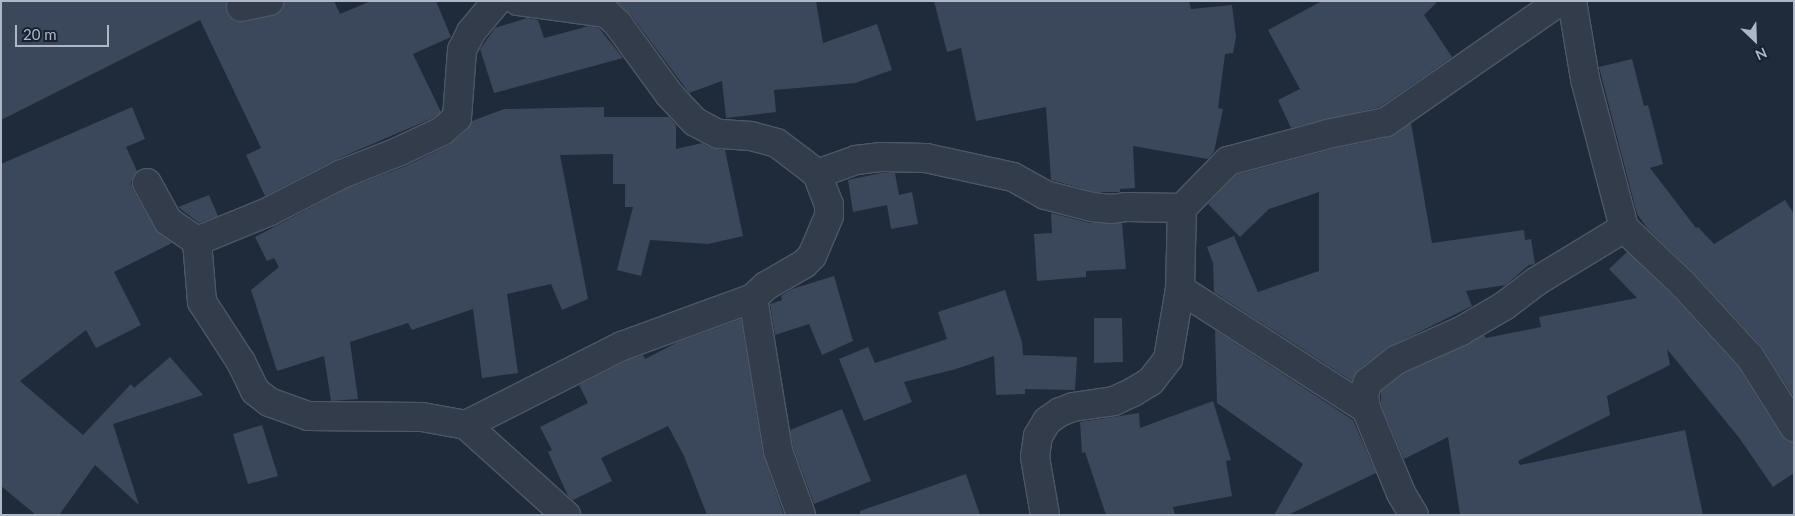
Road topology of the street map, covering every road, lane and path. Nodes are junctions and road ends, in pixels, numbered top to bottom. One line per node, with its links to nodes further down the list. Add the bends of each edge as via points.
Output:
1 (269, 1): 6 (street)
2 (498, 1): 11 (street, via 471,32 462,50 457,118 442,131 342,174 268,212)
3 (518, 1): 7 (street, via 606,13 695,122 718,134 750,136 777,143)
4 (1560, 1): 9 (street, via 1386,122 1228,161)
5 (1572, 1): 10 (street, via 1585,79)
6 (241, 6)
7 (817, 174): 9 (street, via 856,160 926,158 1013,177 1045,195 1092,207); 13 (street, via 829,205 829,216 820,241 804,264 766,286)
8 (147, 183): 11 (street, via 168,221)
9 (1182, 208): 12 (street)
10 (1624, 228): 14 (street, via 1461,331 1396,360 1368,382 1364,394); 16 (street, via 1683,284 1750,357)
11 (197, 241): 15 (street, via 202,302 241,362 254,391 269,402 308,416 422,417)
12 (1180, 289): 14 (street); 19 (street, via 1168,359 1151,381 1114,401 1060,412 1047,421 1038,436 1035,457)
13 (753, 298): 15 (street, via 622,346); 18 (street, via 778,451)
14 (1366, 409): 20 (street, via 1401,494)
15 (466, 425): 17 (street)
16 (1794, 427)
17 (566, 515)
18 (801, 515)
19 (1045, 515)
20 (1414, 515)

